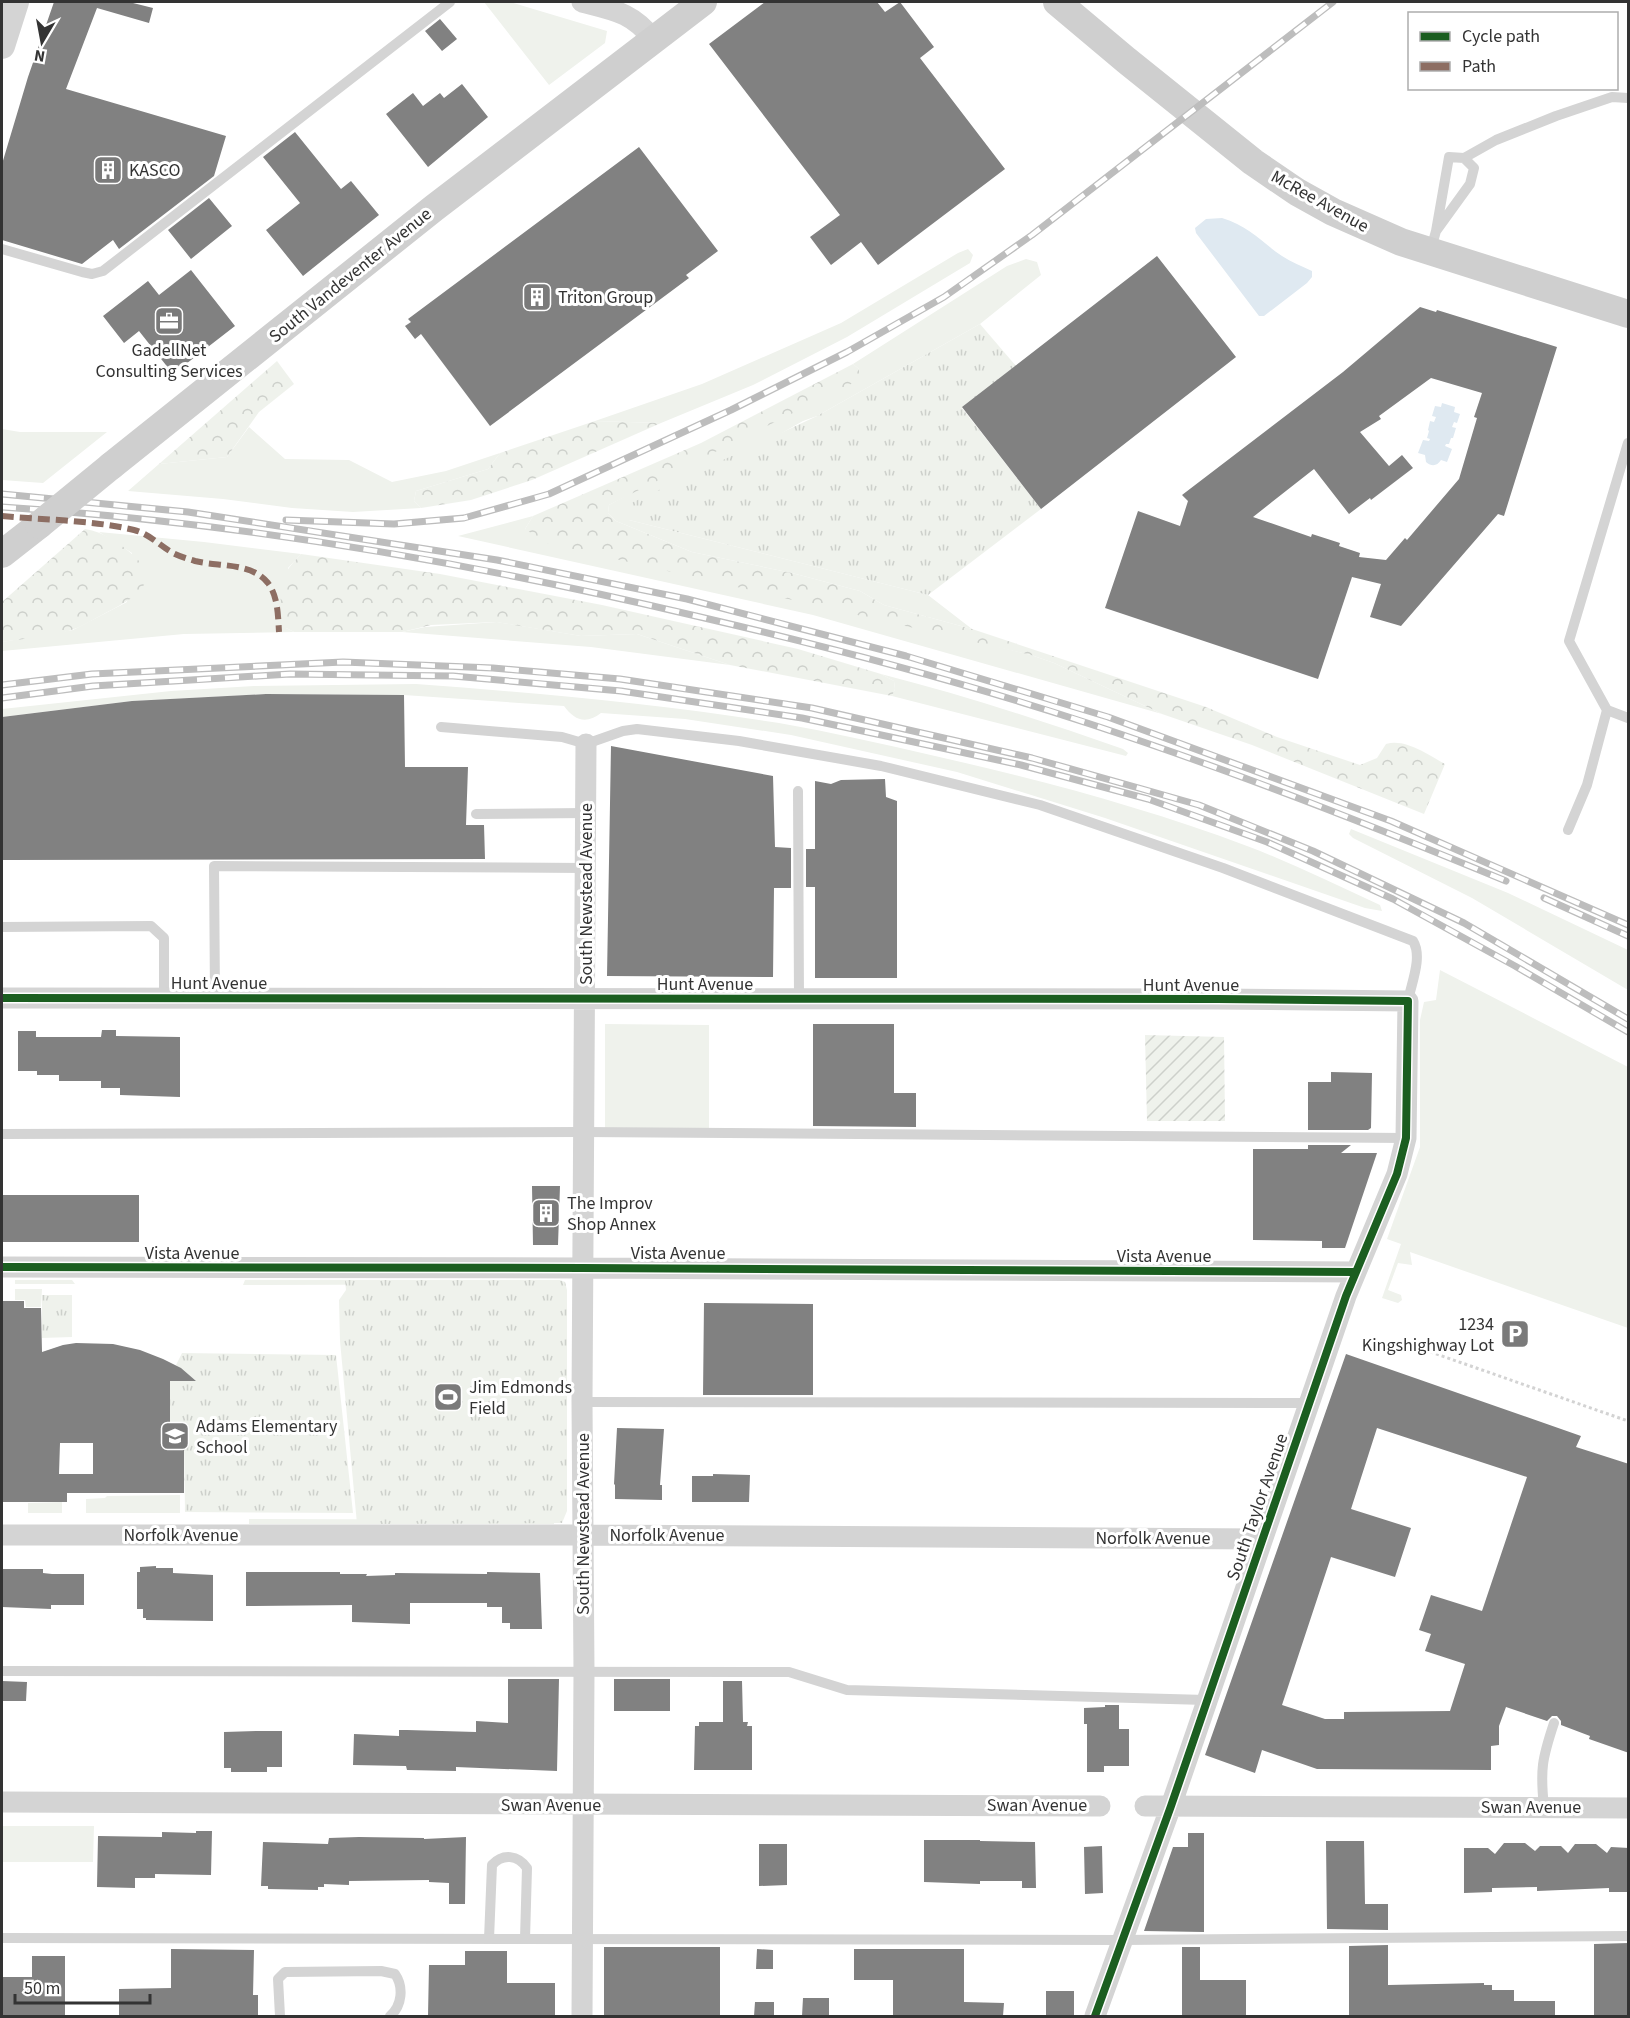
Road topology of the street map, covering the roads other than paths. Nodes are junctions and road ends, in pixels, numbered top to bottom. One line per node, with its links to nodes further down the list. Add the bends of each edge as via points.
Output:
1 (16, 2): 8 (street)
2 (450, 2): 12 (lane, via 103,271 82,272)
3 (582, 2): 6 (street)
4 (703, 2): 7 (main road, South Vandeventer Avenue)
5 (1057, 2): 11 (main road, McRee Avenue, via 1236,148 1298,192 1371,230)
6 (609, 5): 7 (street, via 636,21)
7 (652, 39): 15 (main road, South Vandeventer Avenue, bridge)
8 (2, 46)
9 (1629, 98): 10 (lane, via 1612,97 1556,116 1496,140)
10 (1464, 158): 11 (lane, via 1474,168 1470,184); 11 (lane, via 1449,157)
11 (1433, 241): 13 (main road, McRee Avenue)
12 (2, 249)
13 (1629, 315)
14 (1629, 442): 16 (lane, via 1569,640)
15 (2, 554)
16 (1607, 710): 17 (lane); 23 (lane, via 1587,785)
17 (1629, 718)
18 (441, 727): 19 (lane, via 562,738)
19 (586, 744): 21 (street, South Newstead Avenue); 31 (lane, via 637,729 739,741 881,766 1040,805 1213,864 1413,941 1417,947 1416,962)
20 (798, 791): 30 (lane)
21 (586, 813): 22 (lane); 24 (street, South Newstead Avenue)
22 (476, 814)
23 (1568, 830)
24 (586, 868): 28 (lane, via 214,866); 29 (street, South Newstead Avenue)
25 (2, 927): 26 (lane, via 151,926 164,938)
26 (164, 998): 27 (street, Hunt Avenue); 28 (street, Hunt Avenue)
27 (2, 999)
28 (215, 999): 29 (street, Hunt Avenue)
29 (585, 999): 30 (street, Hunt Avenue); 32 (street, South Newstead Avenue)
30 (799, 999): 31 (street, Hunt Avenue)
31 (1408, 1001): 34 (street, South Taylor Avenue)
32 (583, 1132): 33 (lane); 34 (lane); 36 (street, South Newstead Avenue)
33 (2, 1134)
34 (1407, 1138): 37 (street, South Taylor Avenue, via 1397,1174)
35 (2, 1267): 36 (street, Vista Avenue)
36 (583, 1268): 37 (street, Vista Avenue); 38 (street, South Newstead Avenue)
37 (1355, 1272): 39 (street, South Taylor Avenue)
38 (582, 1402): 39 (lane); 41 (street, South Newstead Avenue)
39 (1309, 1403): 42 (street, South Taylor Avenue)
40 (2, 1535): 41 (street, Norfolk Avenue)
41 (582, 1535): 42 (street, Norfolk Avenue); 44 (street, South Newstead Avenue)
42 (1261, 1539): 45 (street, South Taylor Avenue)
43 (2, 1671): 44 (lane)
44 (584, 1672): 45 (lane, via 789,1672 847,1690); 48 (street, South Newstead Avenue)
45 (1206, 1700): 51 (street, South Taylor Avenue)
46 (1554, 1723): 52 (lane, via 1543,1756)
47 (2, 1802): 48 (street, Swan Avenue)
48 (583, 1805): 49 (street, Swan Avenue); 58 (street, South Newstead Avenue)
49 (1100, 1806)
50 (1145, 1806): 51 (street, Swan Avenue)
51 (1171, 1806): 52 (street, Swan Avenue); 59 (street, South Taylor Avenue)
52 (1544, 1807): 53 (street, Swan Avenue)
53 (1629, 1808)
54 (1629, 1936): 59 (lane)
55 (2, 1938): 56 (lane)
56 (489, 1939): 57 (lane); 57 (lane, via 492,1865 506,1856 515,1857 527,1868)
57 (525, 1939): 58 (lane)
58 (582, 1939): 59 (lane); 62 (street, South Newstead Avenue)
59 (1122, 1940): 63 (street, South Taylor Avenue)
60 (280, 2016): 61 (lane, via 278,1979 285,1972 381,1971 395,1974 401,1988 398,2005)
61 (390, 2016)
62 (582, 2016)
63 (1095, 2016)

